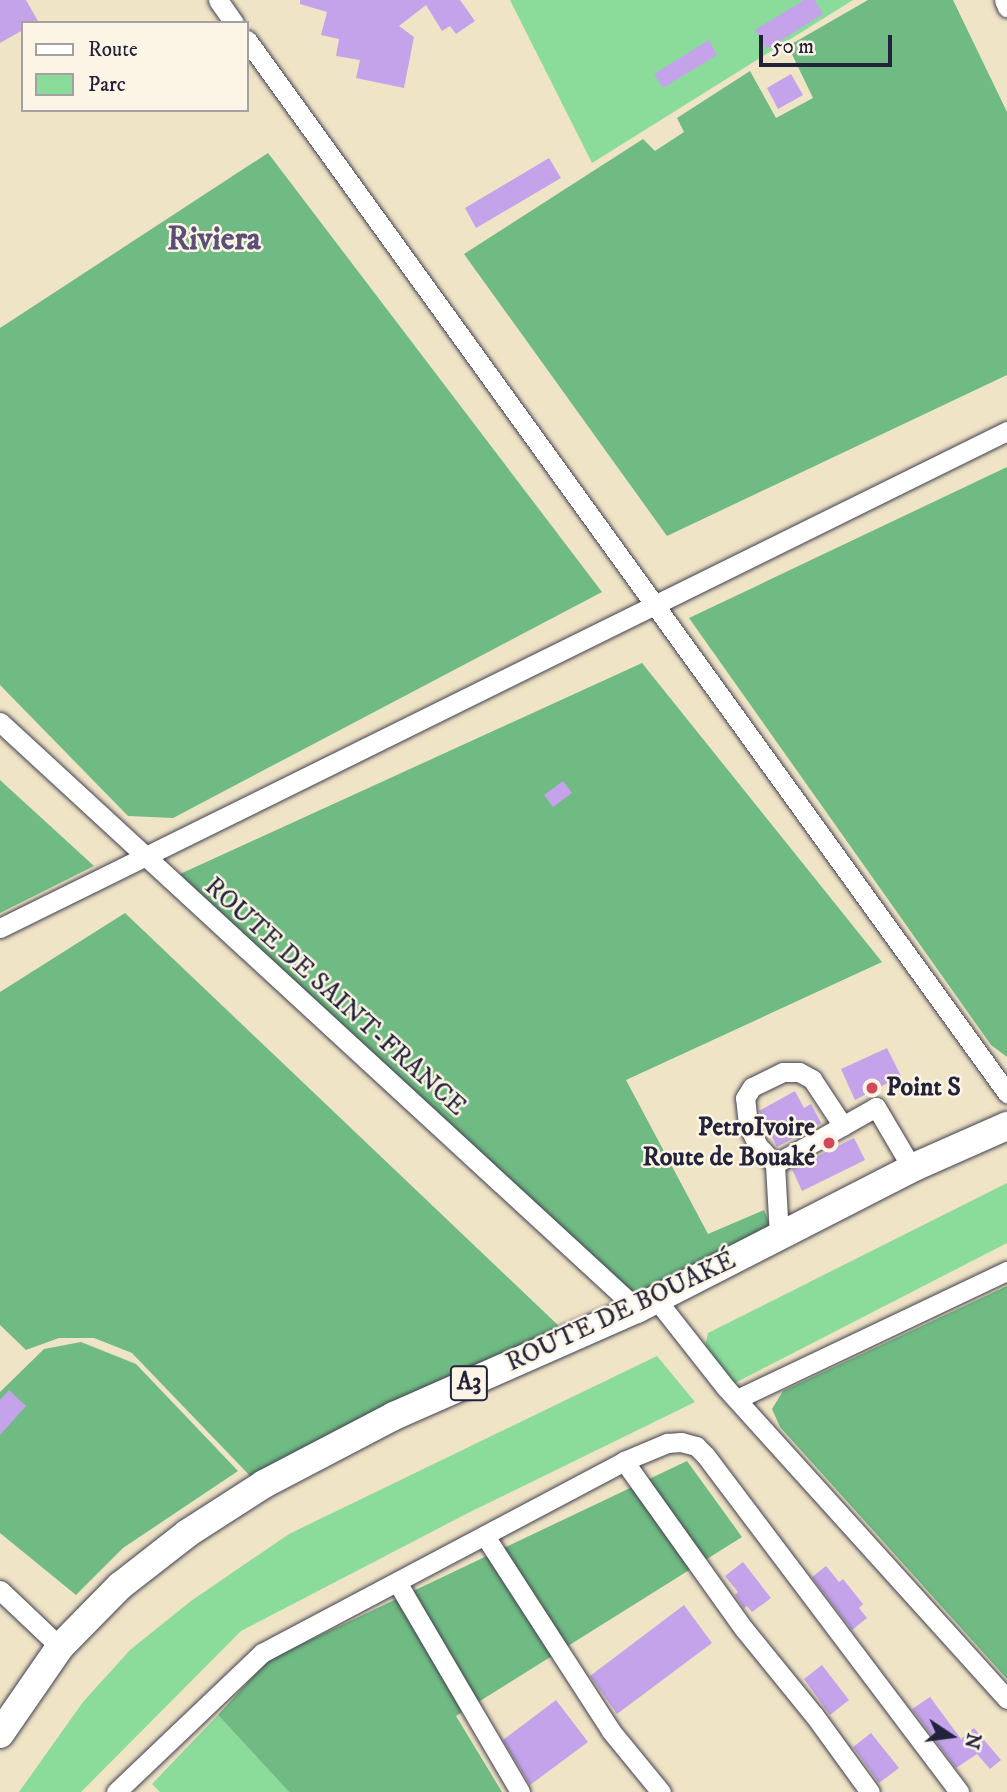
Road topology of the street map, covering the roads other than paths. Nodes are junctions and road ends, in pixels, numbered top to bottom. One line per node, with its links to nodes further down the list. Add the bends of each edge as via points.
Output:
1 (218, 0): 4 (street)
2 (1004, 0): 3 (street)
3 (1007, 7)
4 (233, 21)
5 (248, 41): 7 (street)
6 (1007, 430): 7 (street)
7 (654, 606): 9 (street); 11 (street)
8 (0, 722): 9 (street, ROUTE DE SAINT-FRANCE)
9 (142, 857): 10 (street); 18 (street, ROUTE DE SAINT-FRANCE)
10 (0, 928)
11 (1007, 1093)
12 (843, 1126): 14 (street); 14 (street, via 812,1079 799,1072 783,1072 752,1087 745,1098 748,1125 758,1146); 15 (street, via 876,1107)
13 (1007, 1126): 15 (highway, ROUTE DE BOUAKÉ / A3)
14 (775, 1164): 16 (street)
15 (912, 1168): 16 (highway, ROUTE DE BOUAKÉ / A3)
16 (779, 1236): 18 (highway, ROUTE DE BOUAKÉ / A3)
17 (1007, 1271): 19 (street)
18 (646, 1304): 19 (street, ROUTE DE SAINT-FRANCE); 24 (highway, ROUTE DE BOUAKÉ / A3, via 394,1416 264,1484 188,1533 120,1586)
19 (737, 1399): 25 (street, ROUTE DE SAINT-FRANCE)
20 (624, 1461): 21 (street); 30 (street, via 744,1629); 31 (street, via 667,1443 696,1446)
21 (485, 1536): 22 (street); 29 (street, via 611,1731)
22 (397, 1582): 27 (street, via 262,1653); 28 (street)
23 (0, 1590): 24 (street)
24 (60, 1647): 26 (highway, ROUTE DE BOUAKÉ / A3)
25 (1007, 1699)
26 (0, 1734)
27 (116, 1792)
28 (520, 1792)
29 (661, 1792)
30 (870, 1792)
31 (959, 1792)

